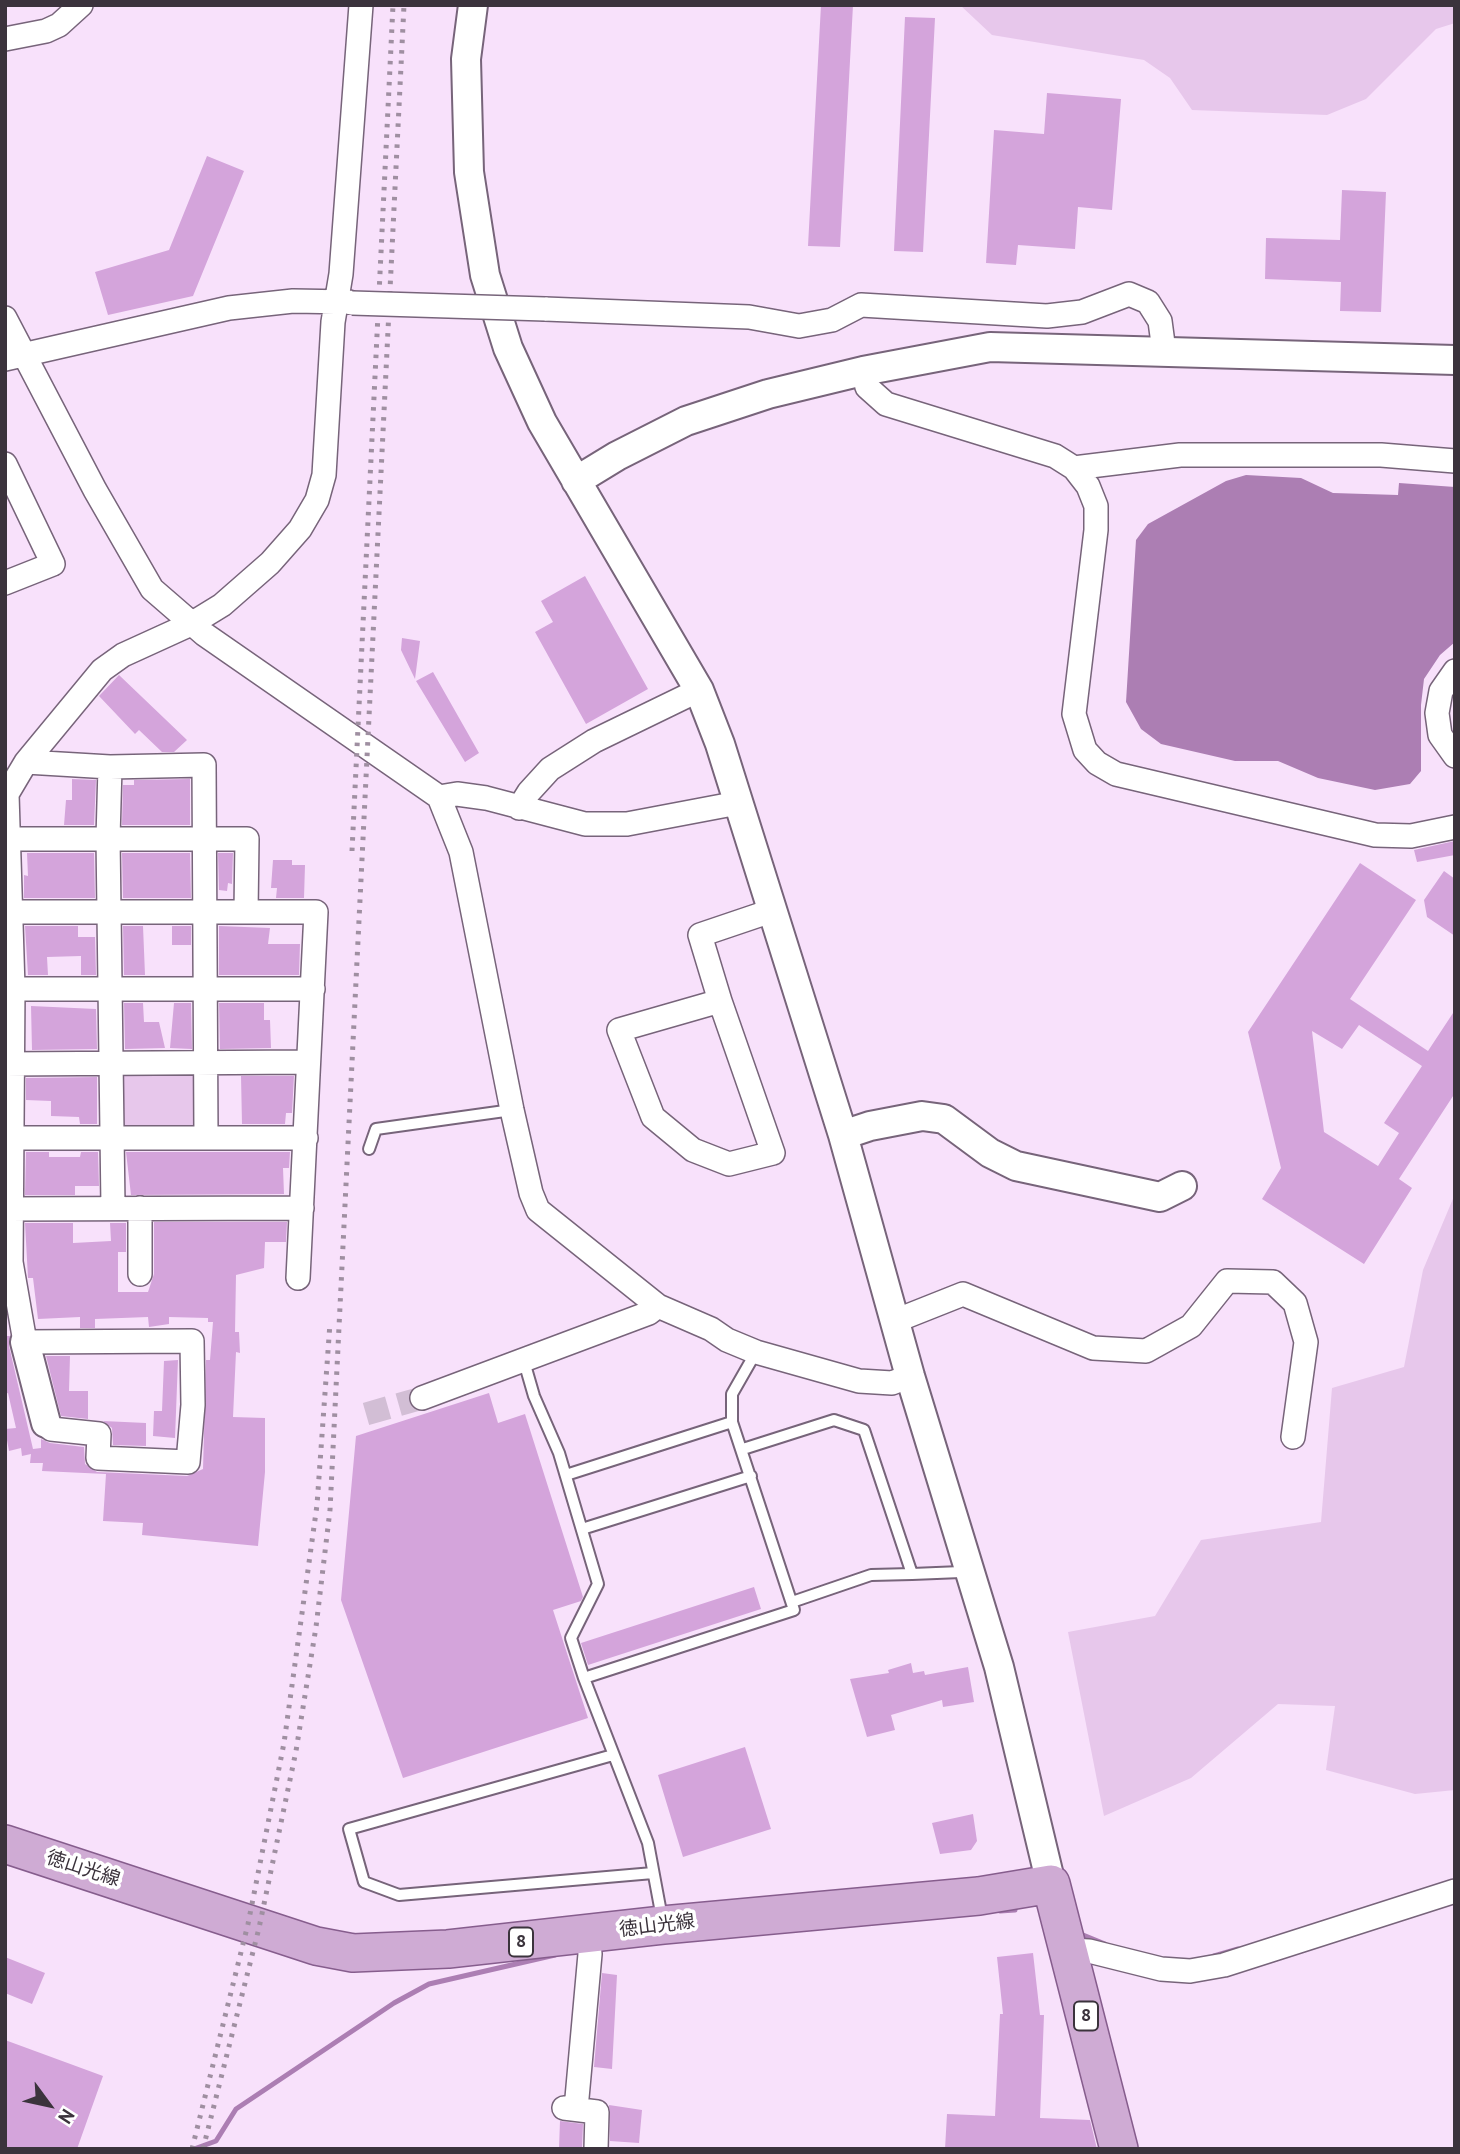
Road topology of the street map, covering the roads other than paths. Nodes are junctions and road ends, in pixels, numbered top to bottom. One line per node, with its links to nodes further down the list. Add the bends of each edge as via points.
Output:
1 (81, 5): 4 (street, via 46,31)
2 (361, 5): 5 (street)
3 (473, 5): 14 (street, via 466,58 469,172 485,275 508,348)
4 (5, 39)
5 (344, 302): 7 (street, bridge, via 749,317 799,326 832,320 861,305 1047,316 1082,312 1129,294 1148,302 1160,321); 8 (street, via 229,308); 16 (street, via 326,408 324,475 317,500 300,529 270,563 222,605)
6 (5, 318): 8 (street)
7 (1164, 351): 9 (street); 10 (street, via 990,347)
8 (14, 357): 16 (street, via 135,565 152,589)
9 (1455, 360)
10 (863, 371): 13 (street, via 867,387 886,404 1055,456); 14 (street, via 768,394 686,421)
11 (1455, 461): 13 (street, via 1381,455 1180,455)
12 (5, 464): 15 (street, via 53,564)
13 (1074, 468): 25 (street, via 1096,506 1074,714 1085,750 1097,763 1116,774 1374,835 1411,836)
14 (576, 481): 18 (street)
15 (5, 583)
16 (191, 624): 20 (street, via 123,655 102,670); 22 (street)
17 (1455, 671): 19 (street, via 1441,691 1437,713 1440,735)
18 (699, 690): 23 (street); 24 (street, via 594,741 550,769)
19 (1455, 756)
20 (26, 762): 21 (street); 28 (street, via 7,794)
21 (110, 767): 26 (street, via 204,765); 27 (street)
22 (439, 797): 24 (street, via 457,794); 43 (street, via 461,852)
23 (738, 803): 24 (street, via 627,824 585,824); 29 (street)
24 (519, 808)
25 (1455, 827)
26 (203, 837): 27 (street); 31 (street); 32 (street, via 247,839)
27 (108, 838): 28 (street); 33 (street)
28 (7, 839): 30 (street)
29 (771, 911): 38 (street, via 700,935); 44 (street)
30 (8, 912): 33 (street); 34 (street)
31 (204, 912): 32 (street); 33 (street); 37 (street)
32 (246, 912): 36 (street, via 316,912)
33 (109, 913): 35 (street)
34 (9, 988): 35 (street); 42 (street)
35 (112, 989): 37 (street); 40 (street)
36 (313, 989): 37 (street); 39 (street)
37 (205, 990): 41 (street)
38 (720, 1001): 38 (street, via 773,1153 729,1164 693,1150 653,1117 619,1030)
39 (307, 1062): 41 (street); 48 (street)
40 (112, 1063): 41 (street); 42 (street); 45 (street)
41 (206, 1063): 46 (street)
42 (9, 1064): 47 (street)
43 (512, 1110): 49 (lane, via 376,1129); 57 (street, via 538,1210)
44 (843, 1135): 50 (street, via 922,1116 944,1119 1016,1166 1160,1197); 58 (street)
45 (111, 1137): 46 (street); 47 (street); 51 (street)
46 (206, 1137): 48 (street)
47 (9, 1138): 54 (street)
48 (306, 1138): 53 (street)
49 (369, 1149)
50 (1182, 1186)
51 (113, 1207): 52 (street); 54 (street)
52 (140, 1208): 53 (street); 55 (street)
53 (302, 1208): 56 (street)
54 (9, 1209): 59 (street, via 11,1262)
55 (140, 1274)
56 (298, 1278)
57 (658, 1306): 60 (street); 61 (street)
58 (895, 1321): 62 (street); 66 (street, via 963,1294 1093,1348 1146,1351 1191,1326 1227,1281 1273,1282 1295,1303 1306,1342)
59 (25, 1342): 65 (street); 65 (street, via 192,1341 188,1462 98,1458 99,1434 51,1429)
60 (756, 1352): 62 (street, via 859,1381 892,1383); 64 (lane, via 732,1394)
61 (523, 1358): 63 (street); 68 (lane)
62 (910, 1376): 78 (street, via 999,1667)
63 (422, 1398)
64 (732, 1422): 67 (lane); 68 (lane)
65 (46, 1423)
66 (1293, 1437)
67 (743, 1449): 69 (lane); 72 (lane, via 834,1420 864,1430)
68 (566, 1475): 70 (lane)
69 (751, 1476): 70 (lane); 73 (lane)
70 (582, 1529): 74 (lane, via 598,1584 571,1638)
71 (961, 1572): 72 (lane)
72 (912, 1574): 73 (lane, via 871,1575)
73 (792, 1602): 74 (lane, via 794,1610)
74 (583, 1678): 75 (lane)
75 (613, 1755): 77 (lane, via 648,1843); 77 (lane, via 349,1829 364,1882 399,1895)
76 (5, 1844): 81 (main road, 徳山光線 / 8, via 316,1946 353,1953 438,1950)
77 (653, 1873): 80 (lane)
78 (1051, 1884): 80 (main road, 徳山光線 / 8, via 979,1896); 82 (main road, 8)
79 (1455, 1891): 82 (street, via 1224,1965 1189,1971)
80 (663, 1925): 81 (main road, 徳山光線 / 8)
81 (588, 1934): 83 (street, via 590,1954 568,2108 597,2112)
82 (1070, 1950): 84 (main road, 8)
83 (596, 2149)
84 (1119, 2149)

